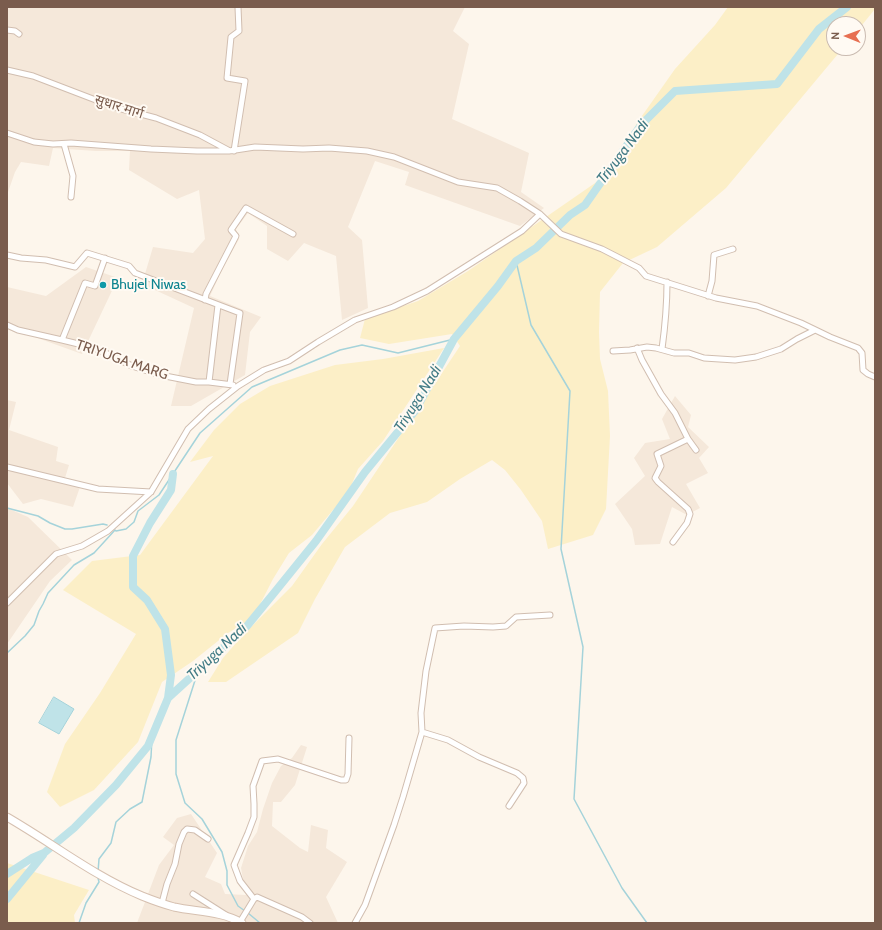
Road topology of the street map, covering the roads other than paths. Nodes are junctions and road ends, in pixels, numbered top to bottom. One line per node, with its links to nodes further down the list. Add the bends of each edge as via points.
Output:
1 (238, 7): 7 (street, via 239,31 231,38 227,78 245,81)
2 (7, 30): 3 (street)
3 (19, 34)
4 (7, 70): 7 (street, सुधार मार्ग, via 33,76 114,107 156,118 200,135)
5 (7, 133): 6 (street, via 34,142)
6 (64, 144): 7 (street, via 159,150); 8 (street, via 73,176)
7 (231, 151): 9 (street, via 254,147 367,151 394,157 458,182 497,188)
8 (71, 197)
9 (540, 214): 14 (street, via 561,234 608,252 638,268 646,276); 27 (street, via 522,231 427,291 356,320 290,361 264,370)
10 (293, 234): 16 (street, via 246,208 231,230 236,236)
11 (732, 249): 15 (street, via 714,255)
12 (7, 255): 13 (street, via 75,267 87,253)
13 (105, 258): 16 (street, via 129,266 135,273); 20 (street, via 95,286 85,283)
14 (667, 282): 15 (street); 22 (street)
15 (708, 296): 19 (street, via 757,306)
16 (205, 300): 17 (street)
17 (218, 305): 25 (street); 26 (street, via 240,313)
18 (7, 325): 20 (street, TRIYUGA MARG)
19 (815, 330): 22 (street, via 781,349 735,360 704,358); 24 (street, via 858,348 862,353 864,370)
20 (62, 340): 25 (street, TRIYUGA MARG, via 91,347 160,376)
21 (637, 348): 22 (street); 23 (street); 28 (street)
22 (662, 349)
23 (613, 351)
24 (875, 376)
25 (209, 382): 26 (street, TRIYUGA MARG)
26 (230, 384): 27 (street, TRIYUGA MARG)
27 (238, 386): 31 (street, via 188,429)
28 (688, 439): 29 (street); 32 (street, via 657,454 661,466 655,478 688,509 690,514)
29 (696, 450)
30 (7, 467): 31 (street, via 98,489)
31 (151, 492): 33 (street, via 108,531 82,546 56,554)
32 (673, 542)
33 (7, 603)
34 (550, 615): 35 (street, via 516,617 506,626 435,628 426,671 421,713)
35 (422, 732): 37 (street, via 448,740 523,778 524,783); 46 (street, via 394,825 365,905)
36 (349, 738): 41 (street, via 346,780 278,759 262,761 253,786 254,817 234,865 240,882)
37 (509, 806)
38 (7, 818): 42 (main road, via 123,888)
39 (208, 839): 42 (street, via 195,830 188,829 184,832)
40 (193, 894): 43 (street)
41 (254, 899): 44 (street); 45 (street, via 257,896)
42 (162, 903): 43 (main road)
43 (229, 916): 44 (main road)
44 (241, 922)
45 (310, 923)
46 (355, 923)

